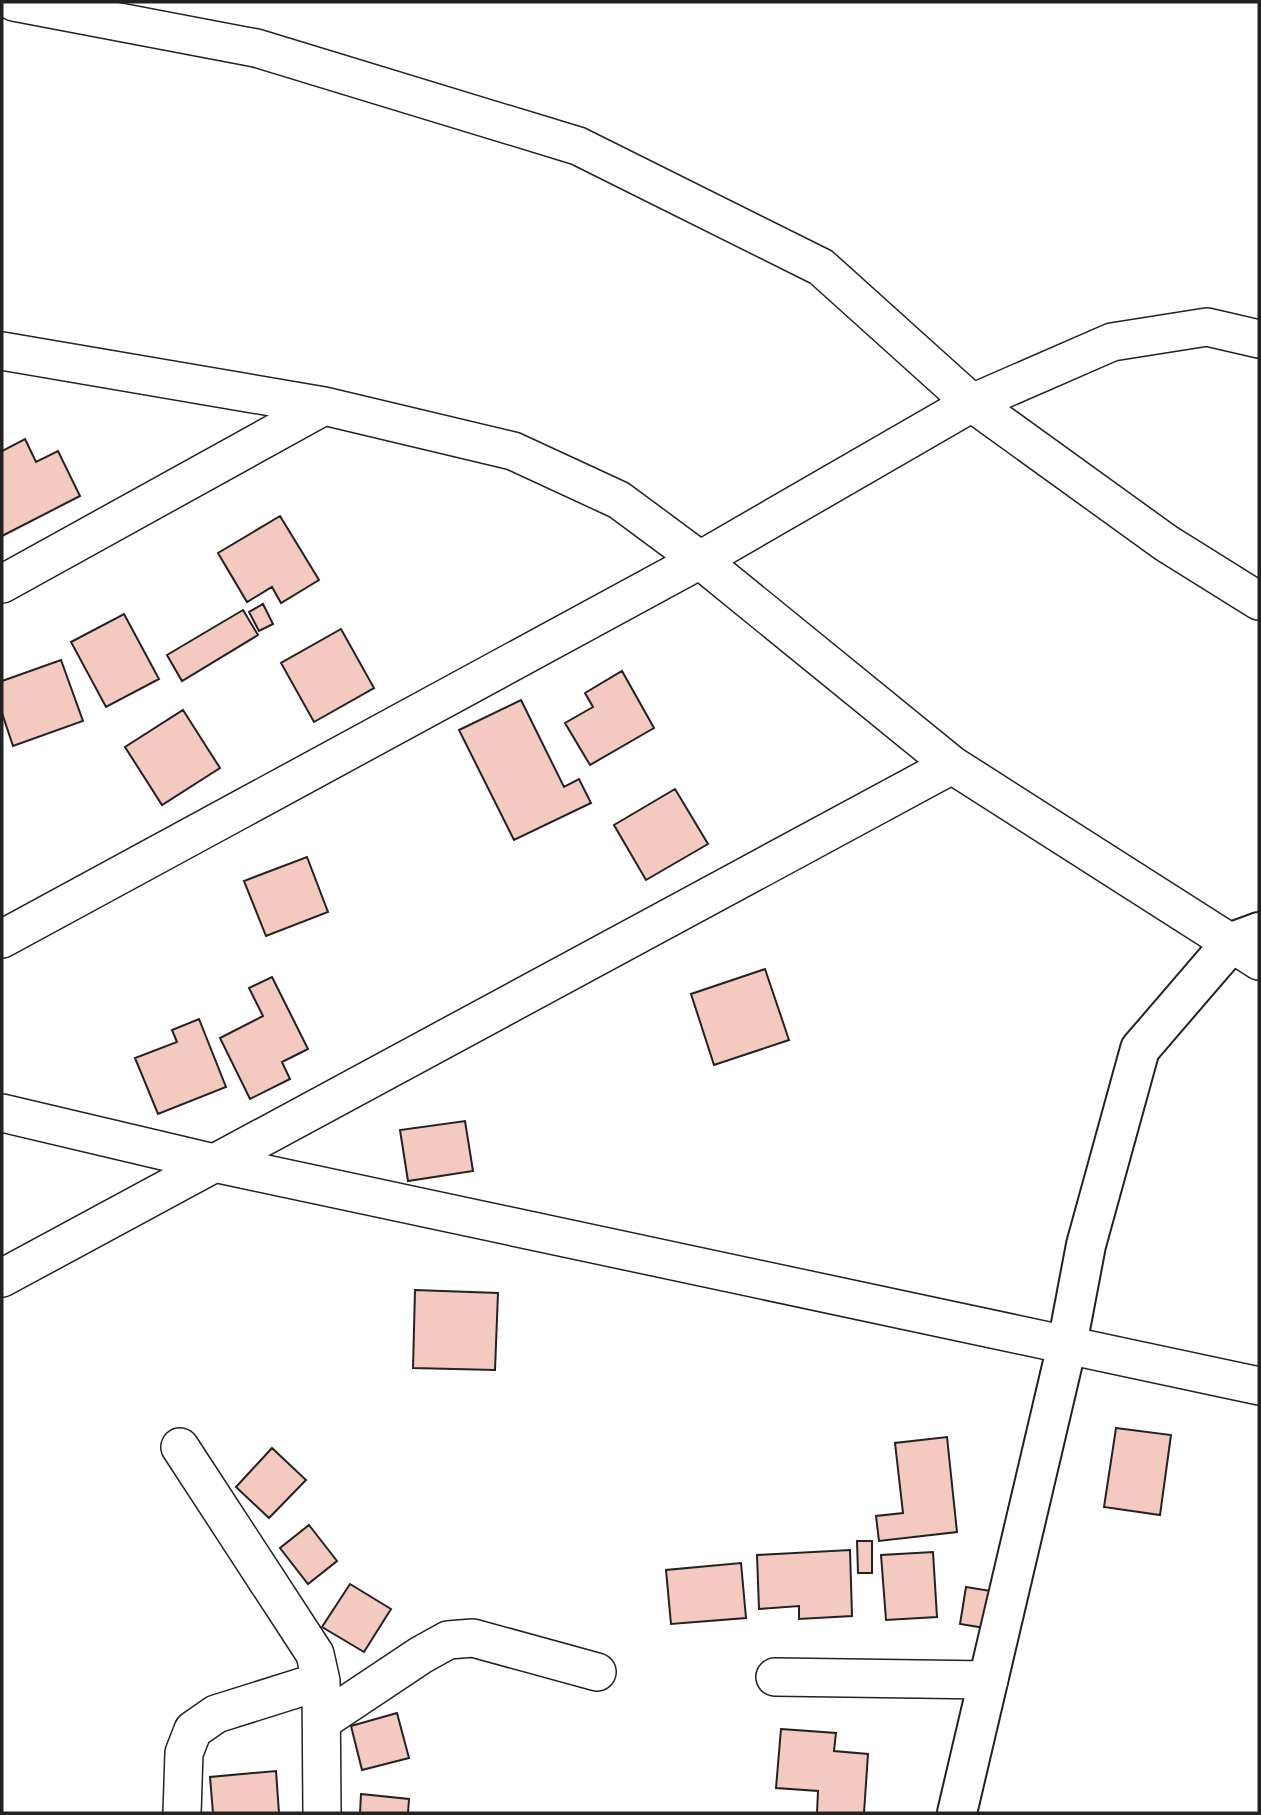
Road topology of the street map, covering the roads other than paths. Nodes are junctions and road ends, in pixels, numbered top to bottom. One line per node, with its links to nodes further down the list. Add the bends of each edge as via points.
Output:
1 (14, 2): 4 (street, via 256,48 578,146 821,267)
2 (1259, 339): 4 (street, via 1207,327 1112,342)
3 (2, 351): 5 (street)
4 (972, 403): 6 (street); 8 (street, via 1166,543)
5 (324, 406): 6 (street, via 513,451 619,499); 7 (street)
6 (699, 559): 9 (street); 10 (street)
7 (2, 583)
8 (1259, 601)
9 (952, 765): 11 (street); 13 (street)
10 (2, 939)
11 (1250, 945): 15 (main road, via 1140,1049 1086,1245)
12 (2, 1113): 13 (street)
13 (214, 1163): 14 (street); 15 (street)
14 (2, 1278)
15 (1067, 1345): 16 (street); 20 (main road)
16 (1259, 1386)
17 (180, 1447): 21 (street, via 315,1654)
18 (597, 1672): 22 (street, via 473,1637 448,1640)
19 (775, 1677): 20 (street)
20 (989, 1679): 25 (main road)
21 (321, 1681): 22 (street); 23 (street, via 216,1714 194,1730 184,1753)
22 (322, 1721): 24 (street)
23 (182, 1813)
24 (322, 1813)
25 (957, 1813)

